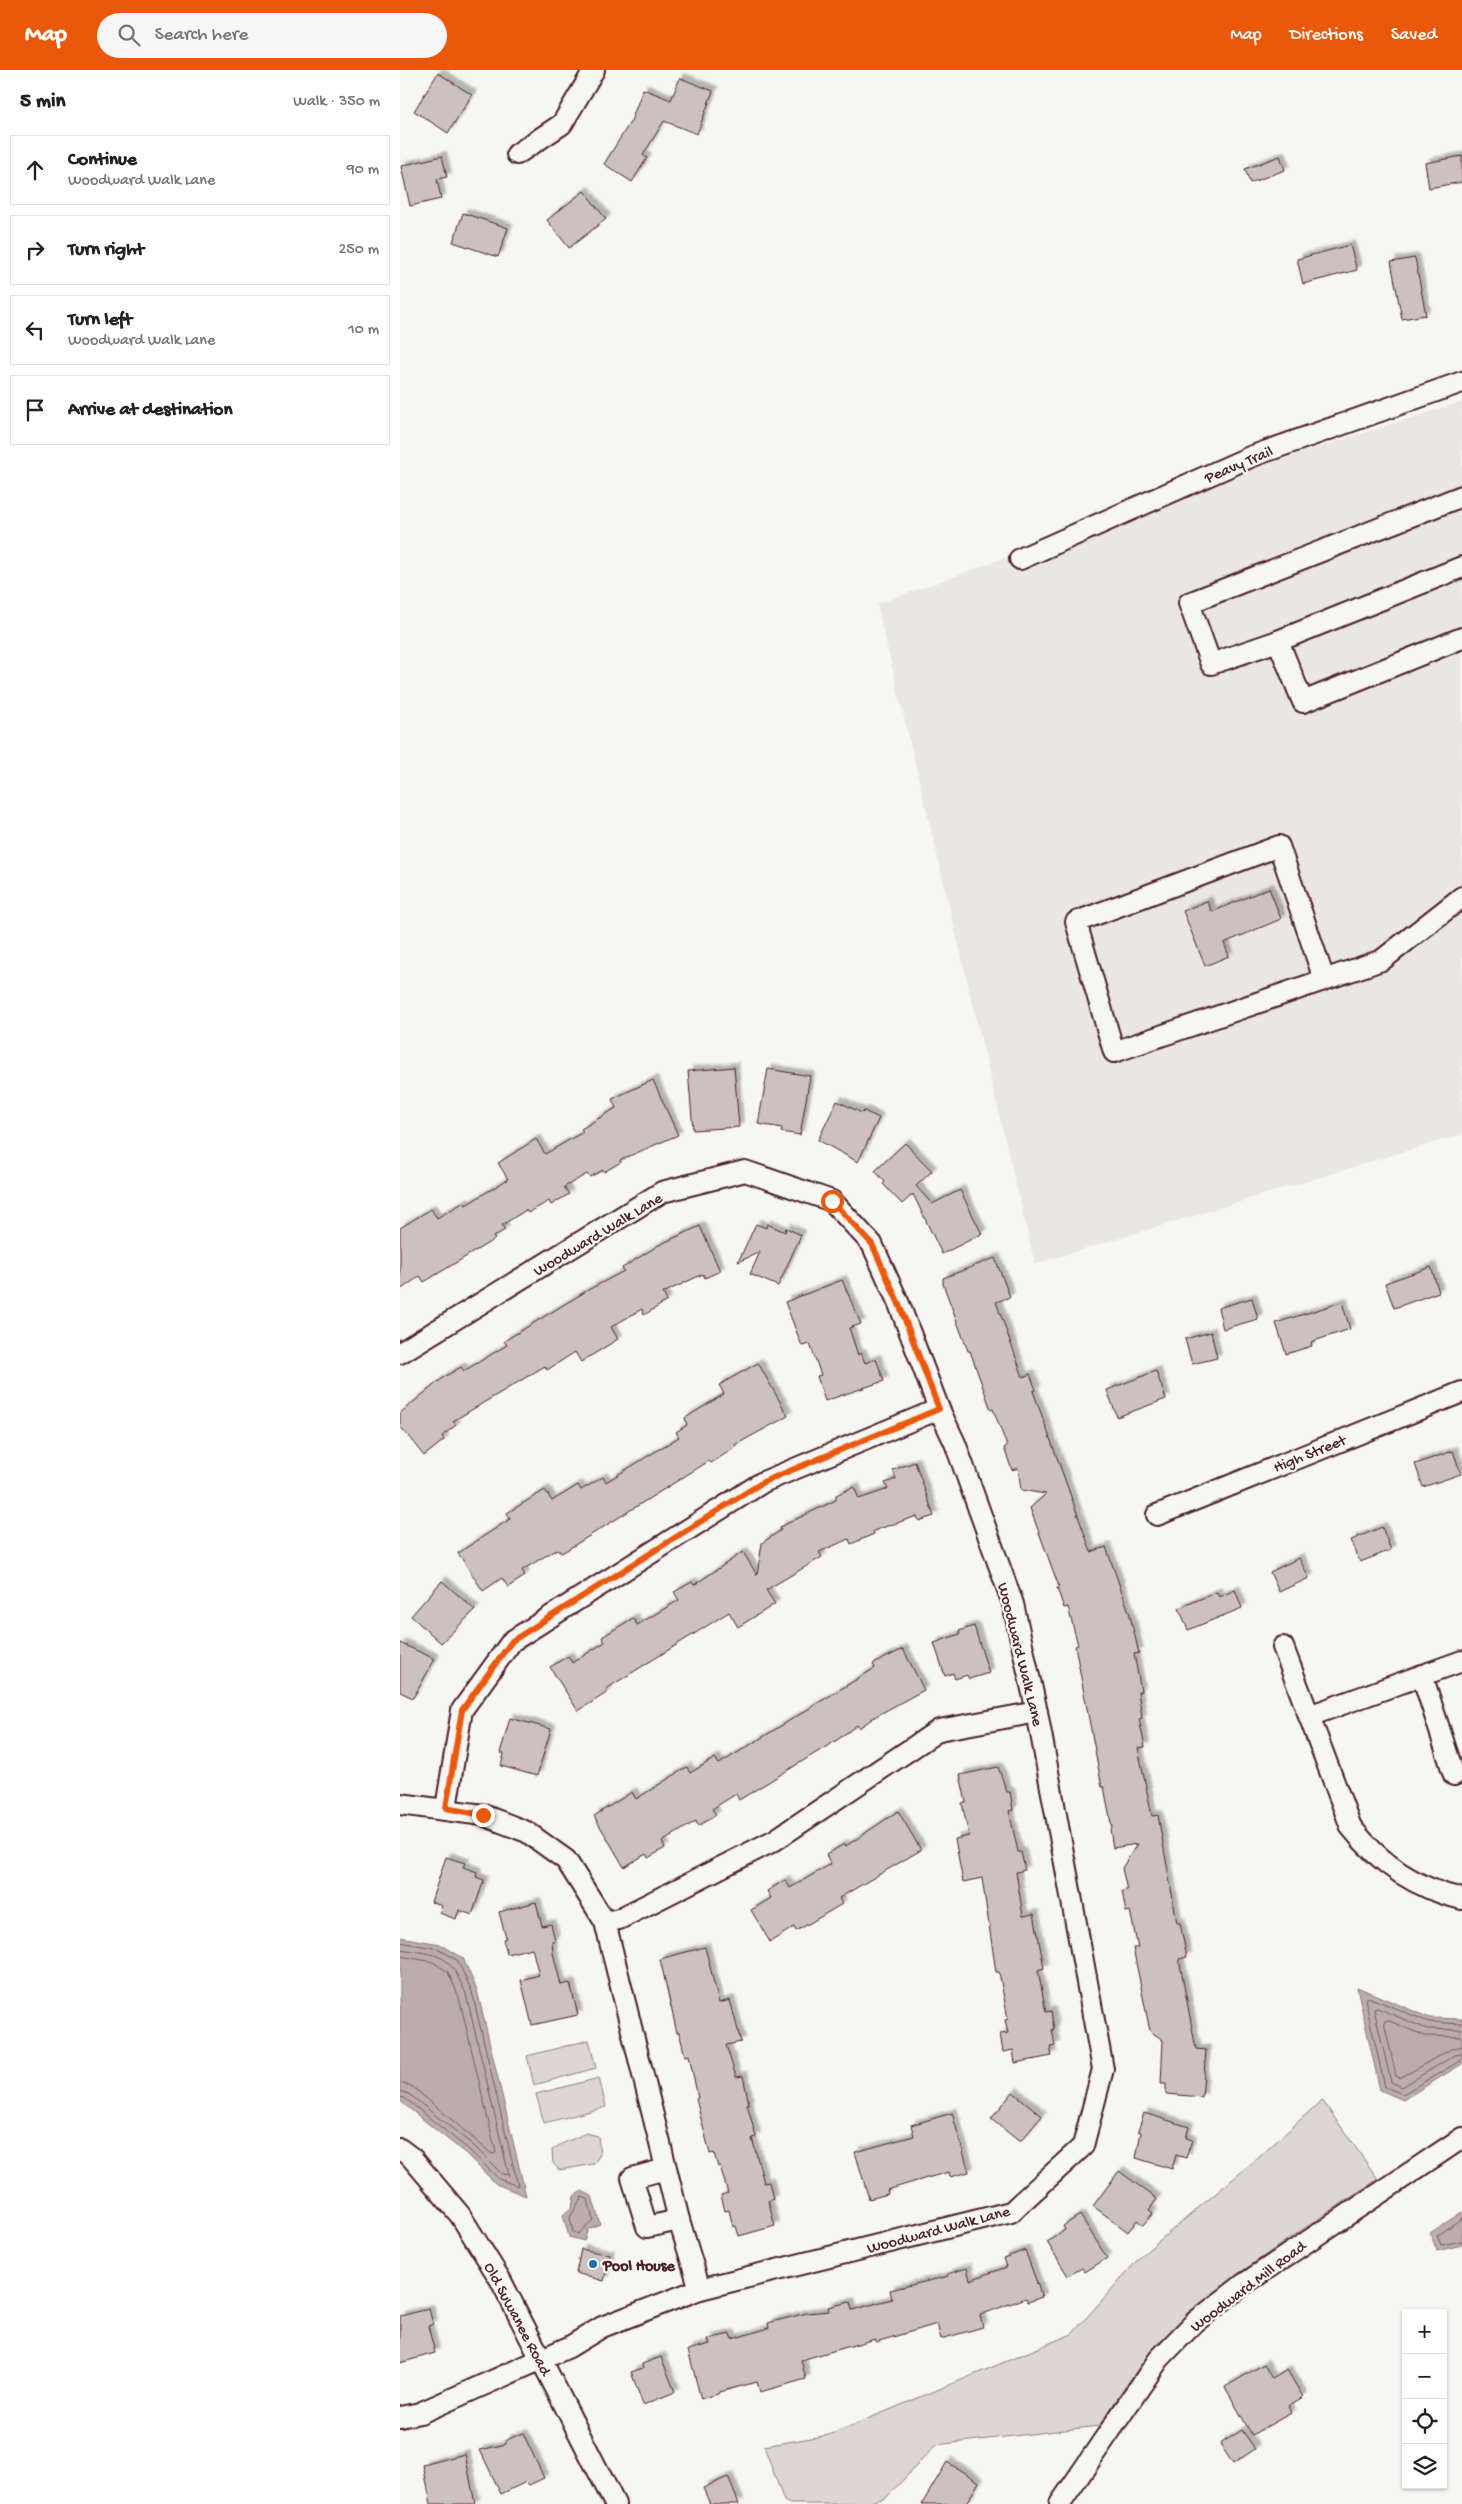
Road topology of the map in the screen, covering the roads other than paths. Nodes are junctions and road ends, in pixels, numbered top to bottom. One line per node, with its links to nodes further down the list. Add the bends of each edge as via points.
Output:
1 (594, 70): 2 (street, via 562,124)
2 (517, 154)
3 (1462, 382): 5 (street, Peavy Trail, via 1250,457)
4 (1462, 496): 8 (street, via 1189,603 1212,664)
5 (1020, 559)
6 (1462, 567): 8 (street)
7 (1462, 638): 8 (street, via 1303,702)
8 (1278, 641)
9 (1462, 897): 10 (street, via 1382,960)
10 (1324, 979): 10 (street, via 1114,1052 1076,922 1280,846)
11 (400, 1353): 13 (street, Woodward Walk Lane, via 662,1192 745,1171 832,1201 872,1244)
12 (1462, 1392): 14 (street, High Street)
13 (939, 1409): 18 (street, Woodward Walk Lane, via 955,1443 1013,1604); 22 (street, via 763,1482 512,1641 462,1710)
14 (1156, 1515)
15 (1283, 1647): 19 (street)
16 (1462, 1661): 17 (street)
17 (1422, 1675): 19 (street); 20 (street)
18 (1037, 1712): 24 (street, via 939,1730 774,1840 619,1919); 29 (street, Woodward Walk Lane, via 1103,2069 1083,2146 1011,2212)
19 (1309, 1716): 23 (street, via 1350,1827 1386,1865 1413,1882)
20 (1454, 1775)
21 (400, 1804): 22 (street)
22 (446, 1808): 24 (street, via 483,1815 535,1837 566,1860)
23 (1462, 1899)
24 (605, 1922): 27 (street)
25 (1462, 2138): 33 (street, Woodward Mill Road, via 1244,2284 1195,2322 1159,2359)
26 (400, 2149): 30 (street, Old Suwanee Road, via 412,2158 460,2214 500,2279)
27 (666, 2169): 28 (street); 28 (street, via 632,2178 646,2227)
28 (679, 2220): 29 (street)
29 (700, 2290): 30 (street, Woodward Walk Lane, via 602,2327)
30 (542, 2359): 31 (street, Woodward Walk Lane, via 420,2413); 32 (street, Old Suwanee Road)
31 (400, 2417)
32 (615, 2504)
33 (1060, 2504)

